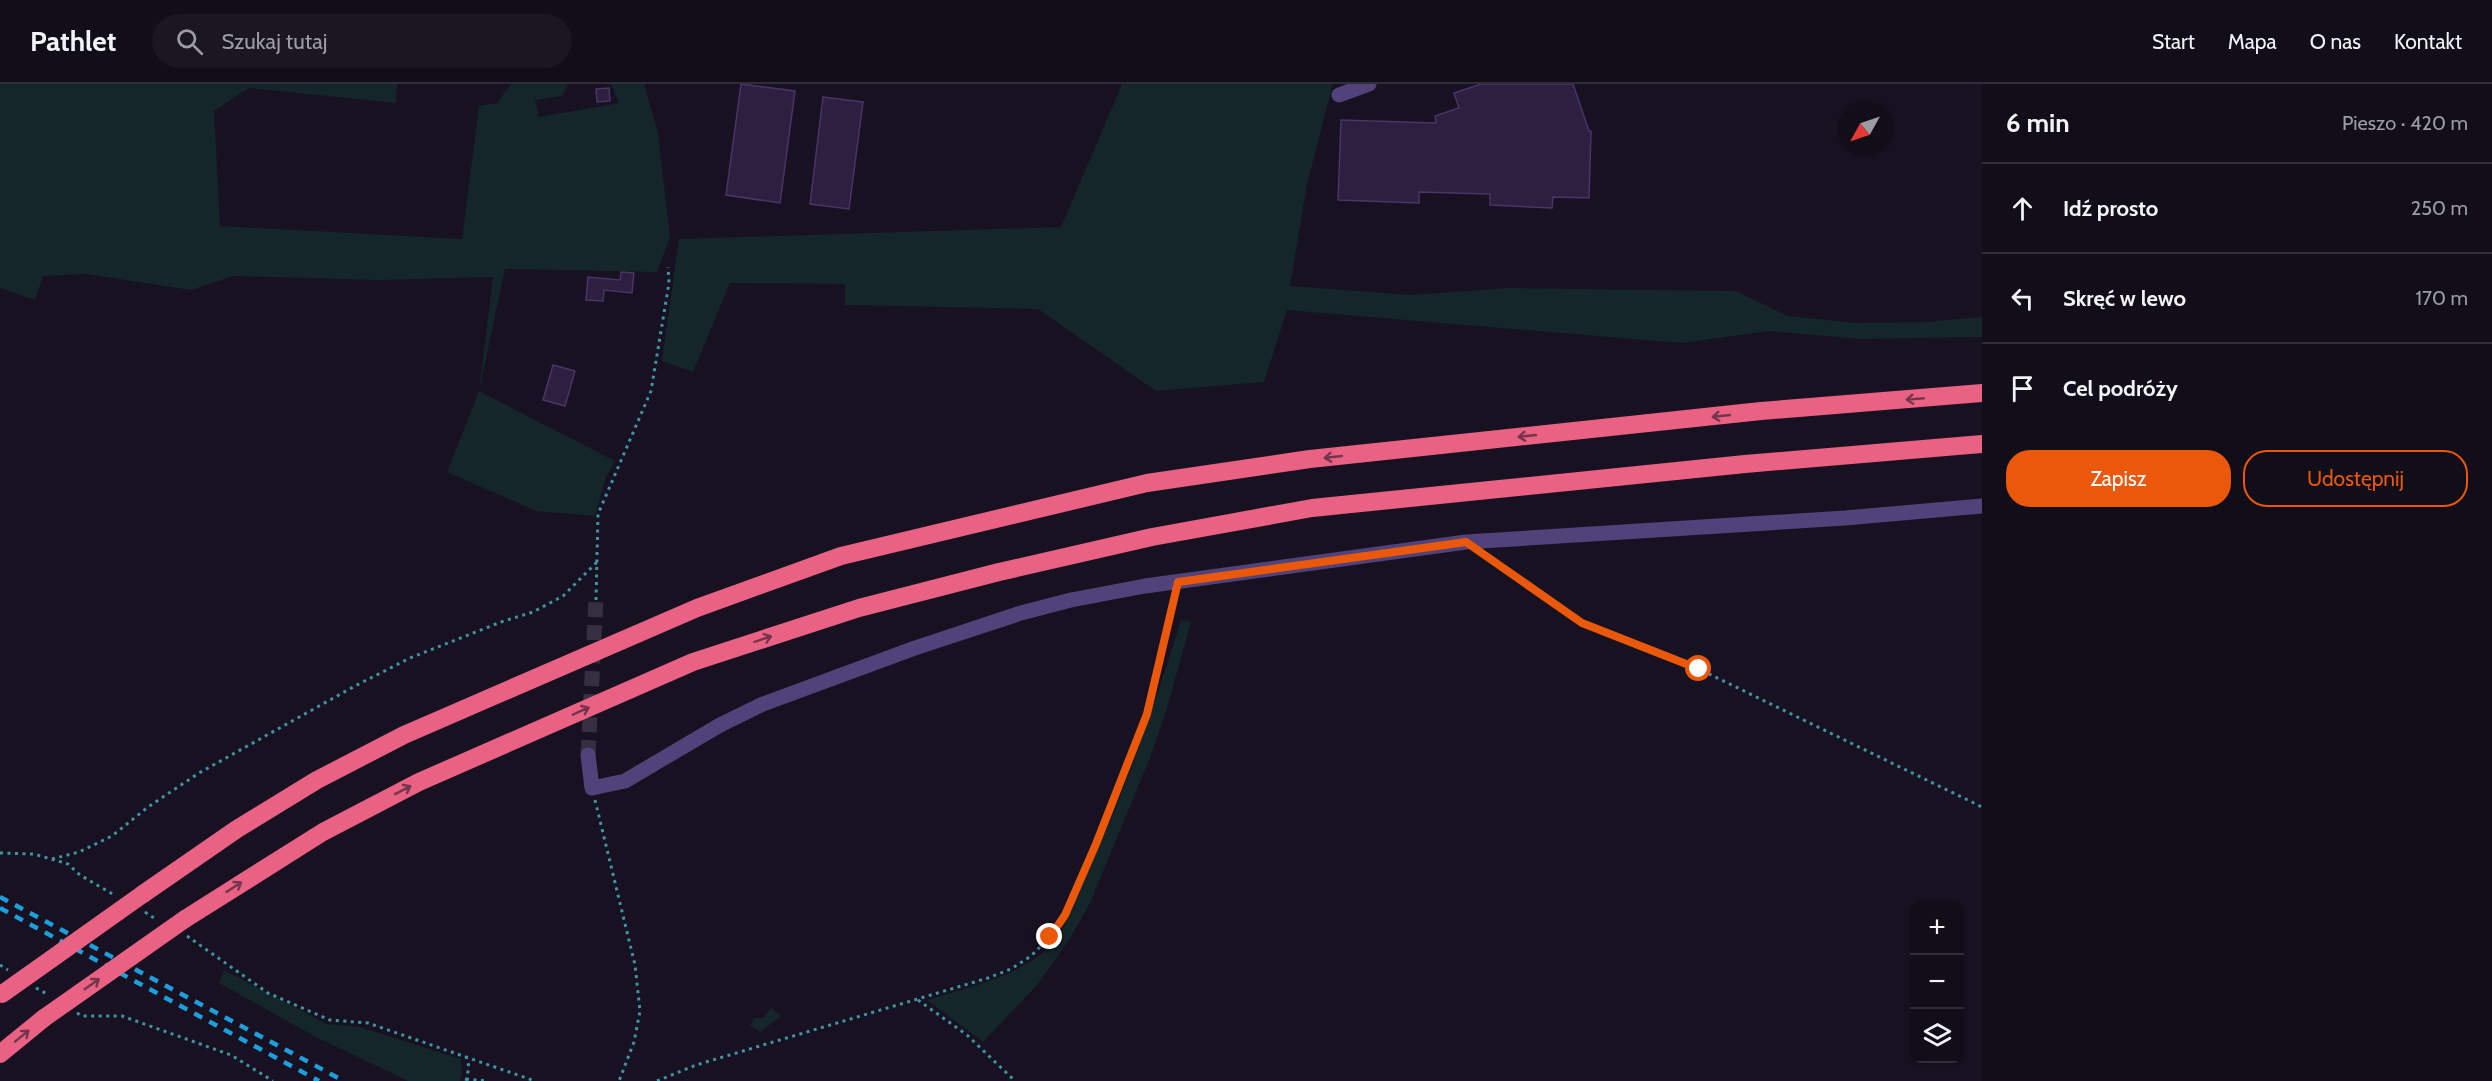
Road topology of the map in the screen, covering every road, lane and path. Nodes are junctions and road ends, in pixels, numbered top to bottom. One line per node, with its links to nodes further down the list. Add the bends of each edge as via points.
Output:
1 (1369, 84): 2 (lane)
2 (1339, 94)
3 (668, 267): 8 (path, via 669,283 651,391 598,514)
4 (1982, 393): 17 (highway, one-way to 17, via 1761,411 1299,461 1147,483 841,556 697,608 404,735 316,780 237,829)
5 (1982, 444): 19 (highway, one-way to 5, via 322,832 419,782 693,662 859,608 1130,542 1312,508)
6 (1982, 506): 7 (lane)
7 (1466, 542): 9 (lane); 13 (path, via 1582,623 1699,669)
8 (597, 562): 10 (path); 15 (path, via 563,596 533,612 410,658 355,686 199,773 112,836 79,852)
9 (1178, 582): 12 (lane, via 1071,600 915,648 763,704 625,781); 25 (path, via 1147,714 1065,915 1050,937 1011,969)
10 (596, 600)
11 (588, 755): 12 (lane)
12 (592, 788): 33 (path, via 632,954 640,1011 634,1042)
13 (1982, 807)
14 (0, 853): 15 (path)
15 (52, 859): 16 (path, via 68,864)
16 (120, 898)
17 (141, 902): 18 (path); 23 (highway, bridge)
18 (160, 921)
19 (182, 926): 27 (highway, one-way to 19, bridge, via 44,1018); 28 (path, via 200,944 268,993 330,1020 368,1023)
20 (0, 965): 21 (path)
21 (9, 971)
22 (27, 982): 24 (path)
23 (1, 995)
24 (54, 999)
25 (918, 1000): 34 (path, via 696,1065); 35 (path, via 966,1035)
26 (73, 1010): 30 (path, via 82,1016 122,1016 231,1055)
27 (0, 1054)
28 (466, 1056): 29 (path); 32 (path)
29 (466, 1080): 31 (path)
30 (273, 1081)
31 (488, 1081)
32 (535, 1081)
33 (619, 1081)
34 (657, 1081)
35 (1015, 1081)

